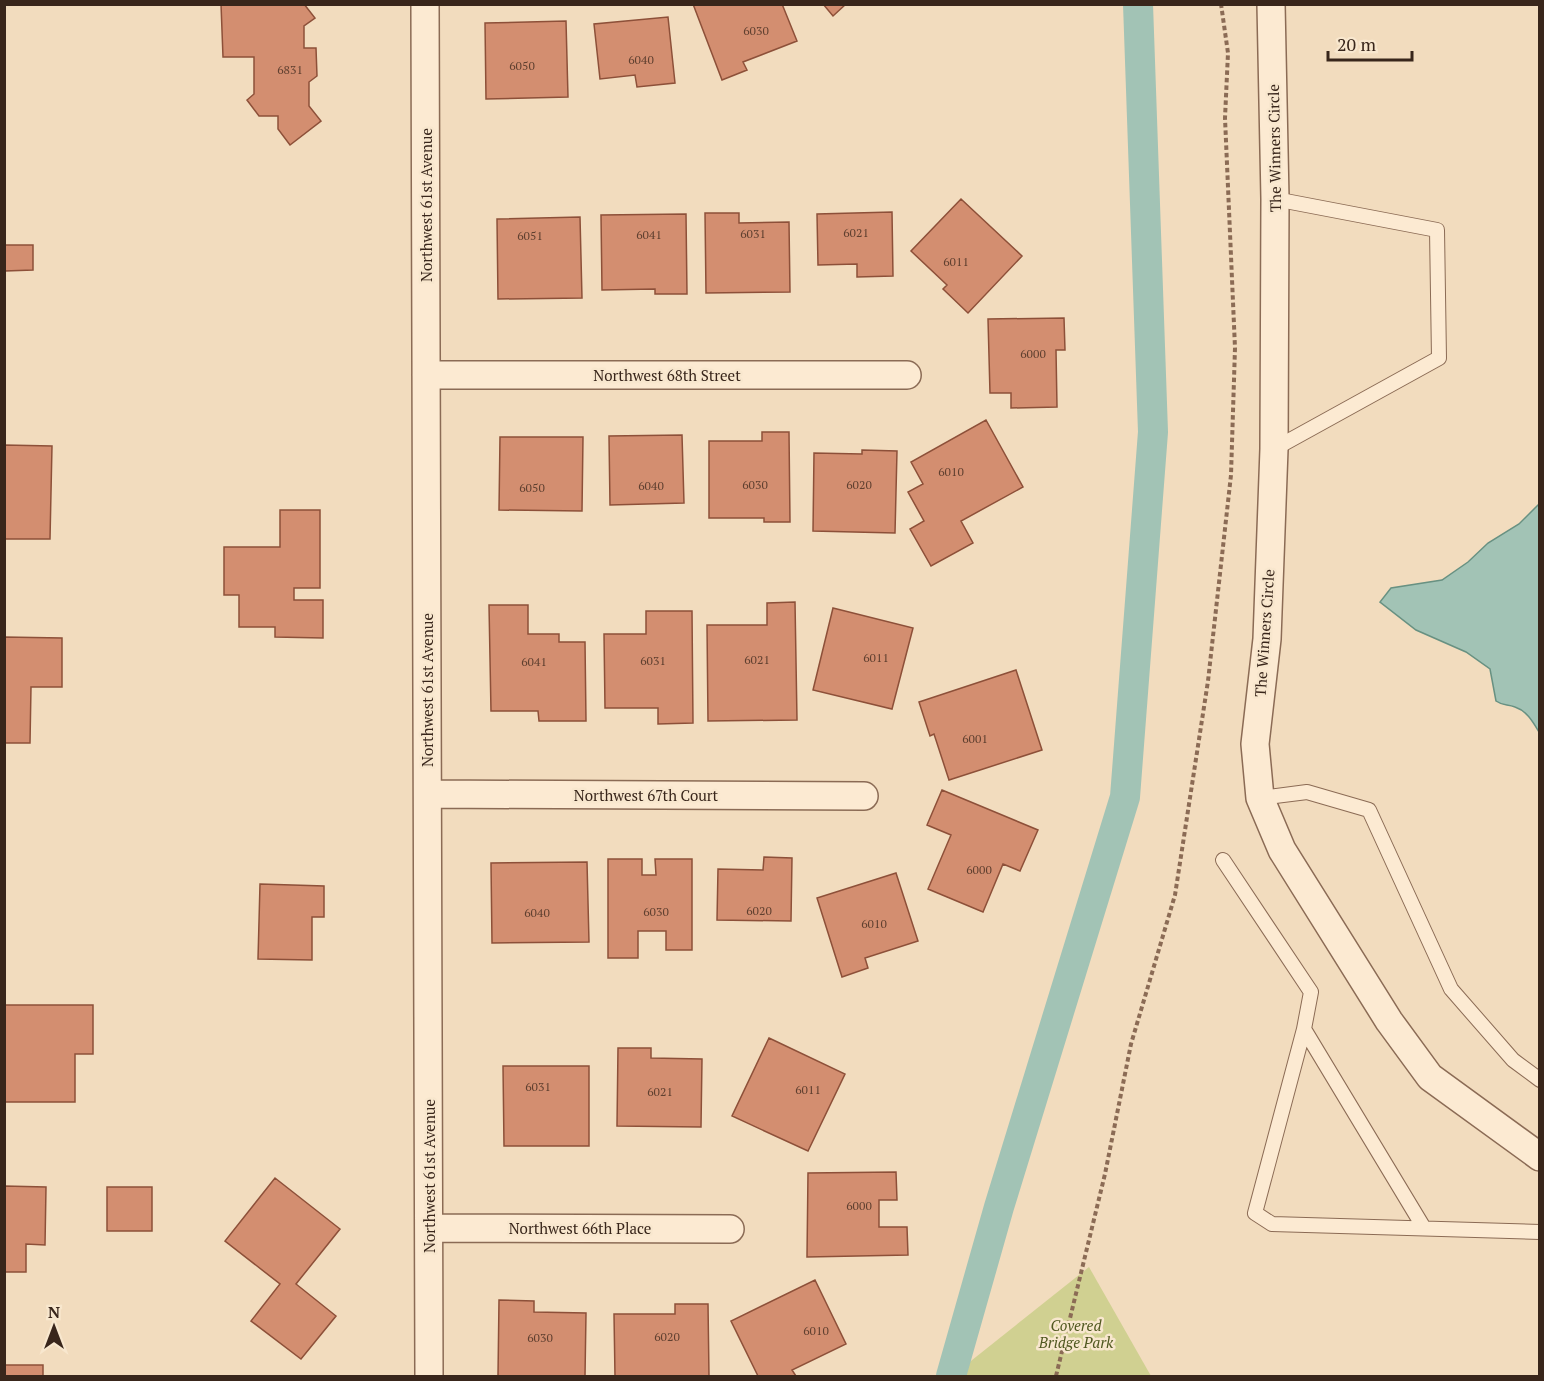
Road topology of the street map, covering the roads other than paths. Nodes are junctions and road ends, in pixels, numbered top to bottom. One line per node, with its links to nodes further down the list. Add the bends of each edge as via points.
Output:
1 (424, 4): 4 (street, Northwest 61st Avenue)
2 (1271, 4): 3 (street, The Winners Circle)
3 (1275, 199): 6 (street, The Winners Circle); 6 (lane, via 1437,230 1439,358)
4 (426, 375): 5 (street, Northwest 68th Street); 7 (street, Northwest 61st Avenue)
5 (907, 375)
6 (1274, 449): 9 (street, The Winners Circle, via 1267,639 1256,744)
7 (428, 794): 8 (street, Northwest 67th Court); 14 (street, Northwest 61st Avenue)
8 (864, 796)
9 (1260, 798): 12 (lane, via 1306,792 1370,810 1451,989 1513,1060); 13 (street, The Winners Circle, via 1282,850 1389,1021 1430,1077)
10 (1222, 860): 11 (lane, via 1311,992)
11 (1304, 1029): 15 (lane); 15 (lane, via 1255,1213 1272,1224)
12 (1539, 1080)
13 (1539, 1157)
14 (429, 1228): 16 (street, Northwest 66th Place); 18 (street, Northwest 61st Avenue)
15 (1424, 1228): 17 (lane)
16 (730, 1229)
17 (1539, 1232)
18 (429, 1377)

